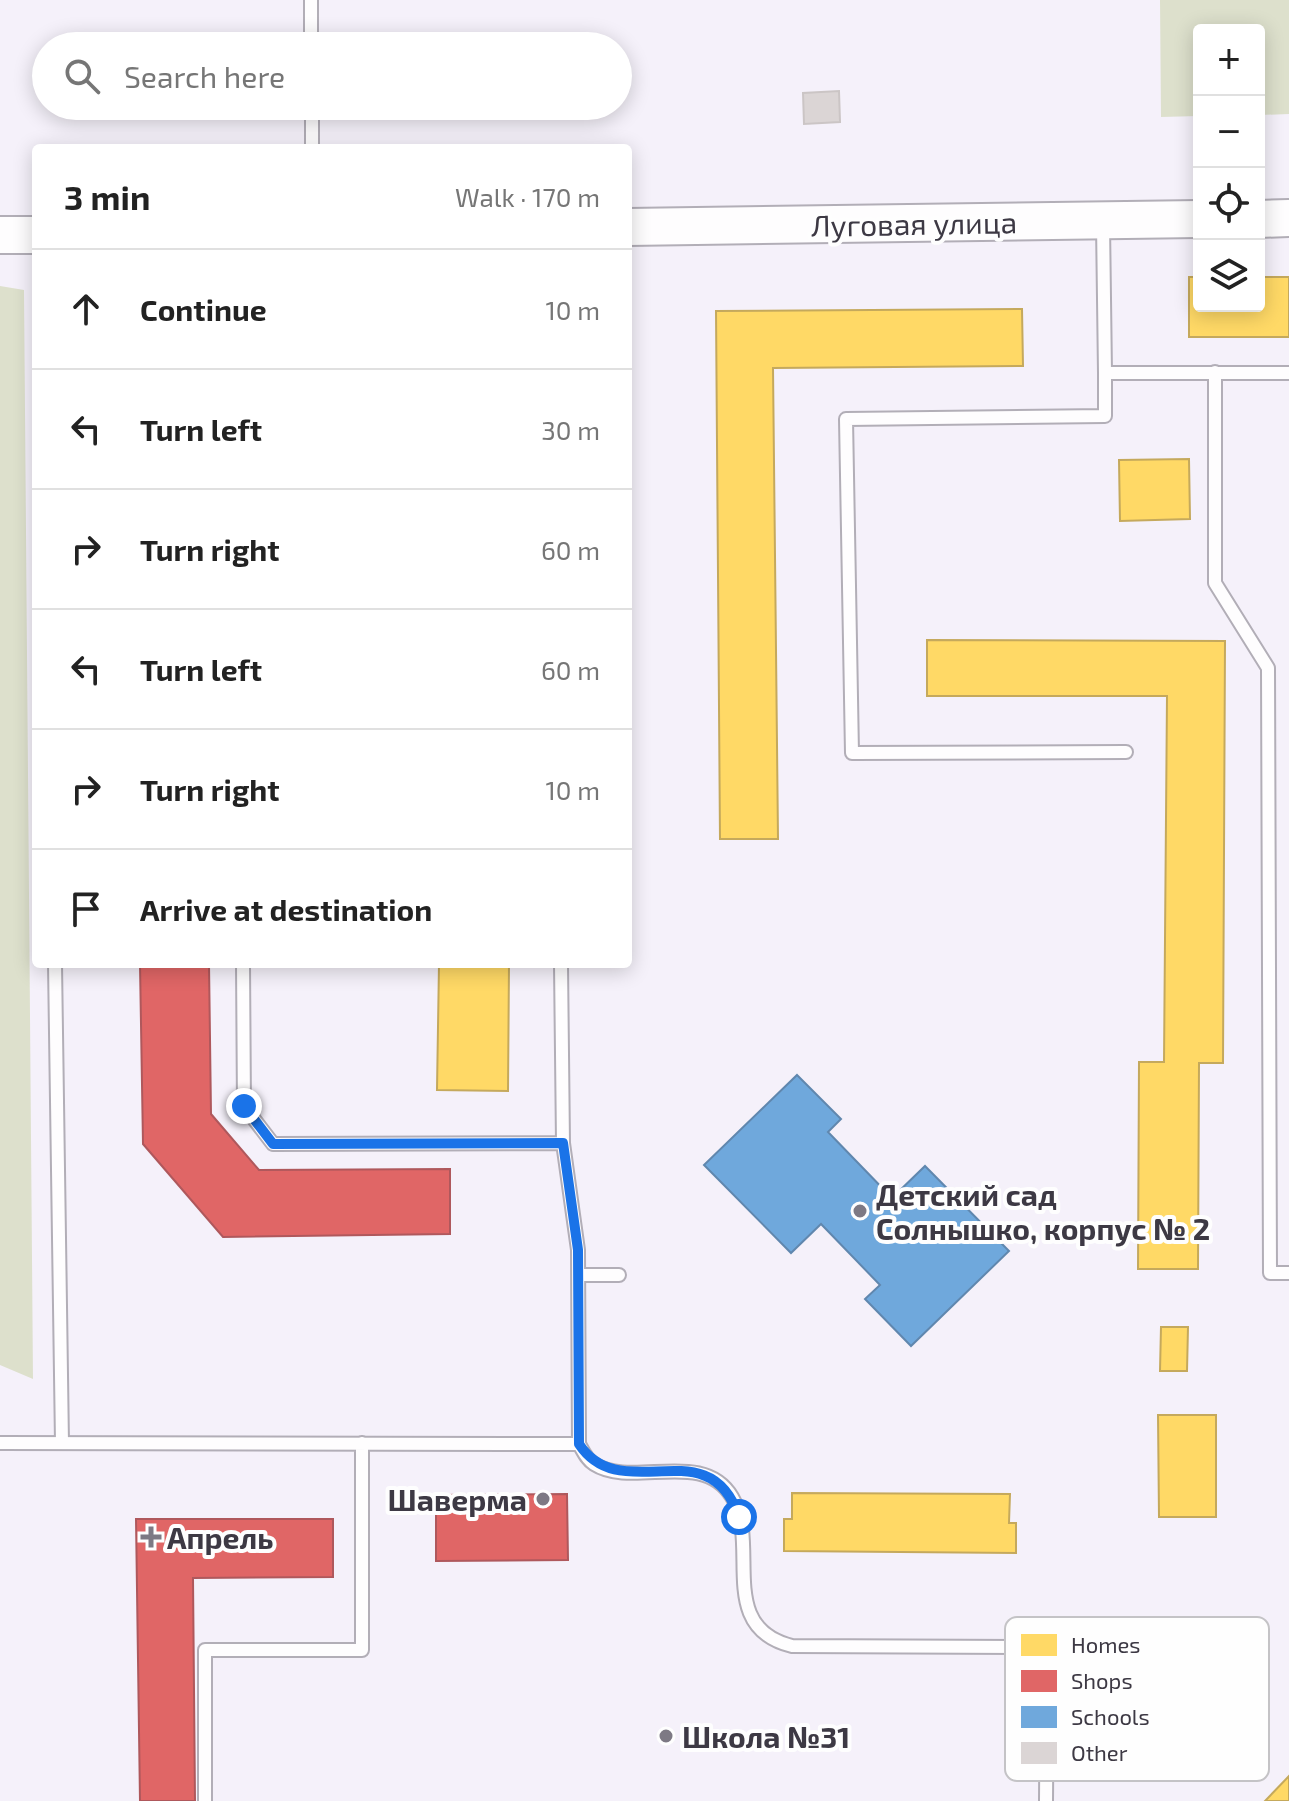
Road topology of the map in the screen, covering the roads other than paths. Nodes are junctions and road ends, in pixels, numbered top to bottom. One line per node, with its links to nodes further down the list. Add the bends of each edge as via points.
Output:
1 (311, 0): 2 (lane)
2 (311, 32)
3 (312, 120): 4 (lane)
4 (312, 144)
5 (1289, 218): 7 (main road)
6 (1193, 219): 8 (main road, Луговая улица)
7 (1265, 219)
8 (1103, 220): 9 (main road, Луговая улица); 13 (lane)
9 (632, 227)
10 (0, 235): 11 (main road)
11 (32, 235)
12 (1215, 372): 13 (lane); 14 (lane); 20 (lane, via 1215,583 1268,668 1270,1273)
13 (1105, 373): 15 (lane, via 1105,416 846,419 852,753)
14 (1289, 373)
15 (1126, 752)
16 (55, 968): 24 (lane)
17 (243, 968): 19 (lane, via 244,1106 273,1144)
18 (561, 968): 19 (lane)
19 (563, 1143): 21 (lane)
20 (1289, 1273)
21 (579, 1275): 22 (lane); 26 (lane)
22 (619, 1275)
23 (0, 1443): 24 (lane)
24 (62, 1443): 25 (lane)
25 (362, 1443): 26 (lane); 29 (lane, via 362,1650 205,1650)
26 (579, 1444): 27 (lane, via 591,1462 610,1472 681,1471 709,1477 732,1496 739,1517 745,1598 754,1621 772,1641 792,1646)
27 (1005, 1647)
28 (1046, 1781): 30 (lane)
29 (205, 1801)
30 (1046, 1801)

